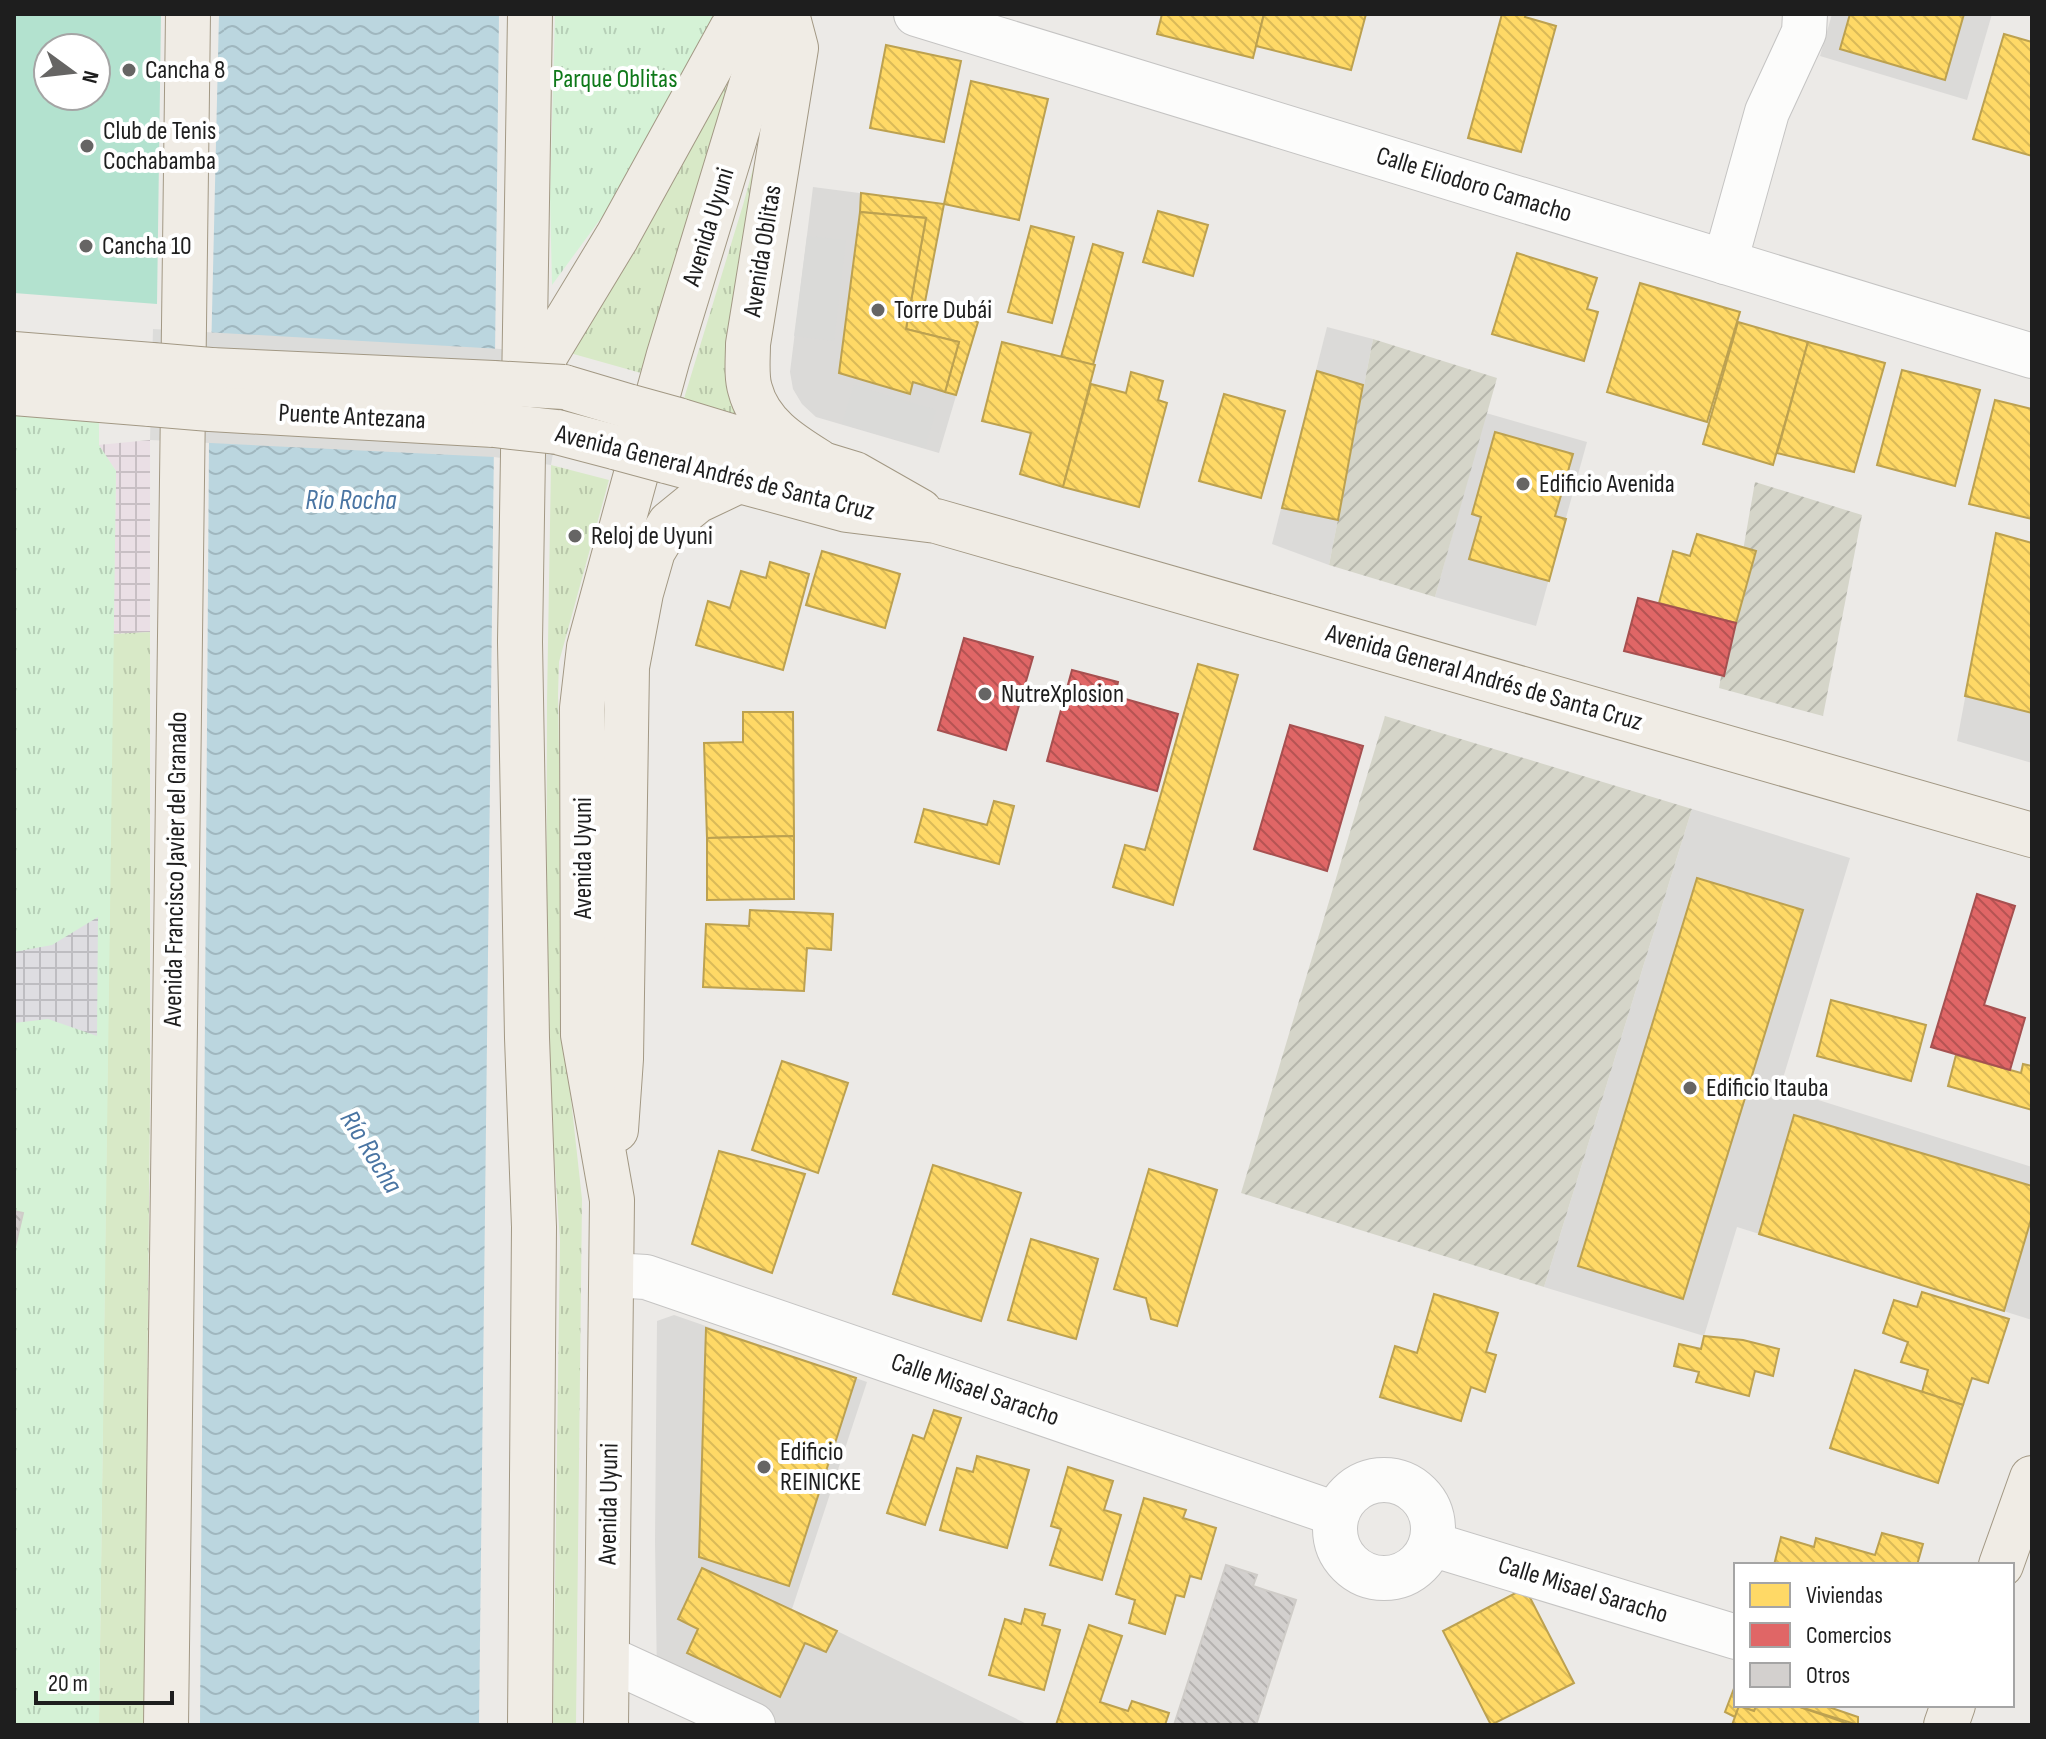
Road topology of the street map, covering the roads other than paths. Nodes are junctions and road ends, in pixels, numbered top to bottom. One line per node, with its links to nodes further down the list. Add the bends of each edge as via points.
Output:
1 (188, 14): 26 (main road, Avenida Francisco Javier del Granado)
2 (530, 14): 13 (main road)
3 (743, 14): 13 (main road, via 617,237)
4 (767, 14): 18 (main road, Avenida Uyuni, via 758,62 668,358 589,647 582,708 583,1035)
5 (787, 14): 14 (main road, Avenida Oblitas, via 796,48 748,344 750,389 767,423 783,440)
6 (916, 14): 8 (street, Calle Eliodoro Camacho)
7 (1805, 14): 8 (street, via 1804,32 1767,112)
8 (1725, 262): 10 (street, Calle Eliodoro Camacho)
9 (14, 354): 11 (main road)
10 (2032, 356)
11 (151, 384): 12 (main road); 13 (main road, Puente Antezana, bridge)
12 (14, 393)
13 (519, 396): 14 (main road, Avenida General Andrés de Santa Cruz, bridge, via 631,407); 15 (main road, Avenida General Andrés de Santa Cruz, bridge, via 557,432); 27 (main road, via 534,1227)
14 (818, 461): 16 (main road, Avenida General Andrés de Santa Cruz, via 855,474)
15 (739, 481): 16 (main road, Avenida General Andrés de Santa Cruz, via 847,510); 18 (main road, via 697,501 670,523 653,551 627,667 621,1059)
16 (936, 521): 17 (main road, Avenida General Andrés de Santa Cruz)
17 (2032, 835)
18 (612, 1200): 19 (main road, Avenida Uyuni)
19 (612, 1275): 21 (street, Calle Misael Saracho, via 646,1277); 25 (main road, Avenida Uyuni)
20 (2032, 1478): 23 (main road)
21 (1336, 1514): 22 (street, via 1340,1552 1369,1577 1388,1579 1406,1573 1422,1561); 22 (street, via 1361,1484 1398,1481 1428,1505)
22 (1431, 1544): 24 (street, Calle Misael Saracho)
23 (2002, 1563)
24 (1734, 1636)
25 (607, 1658): 28 (main road, Avenida Uyuni); 29 (street)
26 (166, 1725)
27 (530, 1725)
28 (606, 1725)
29 (753, 1725)

